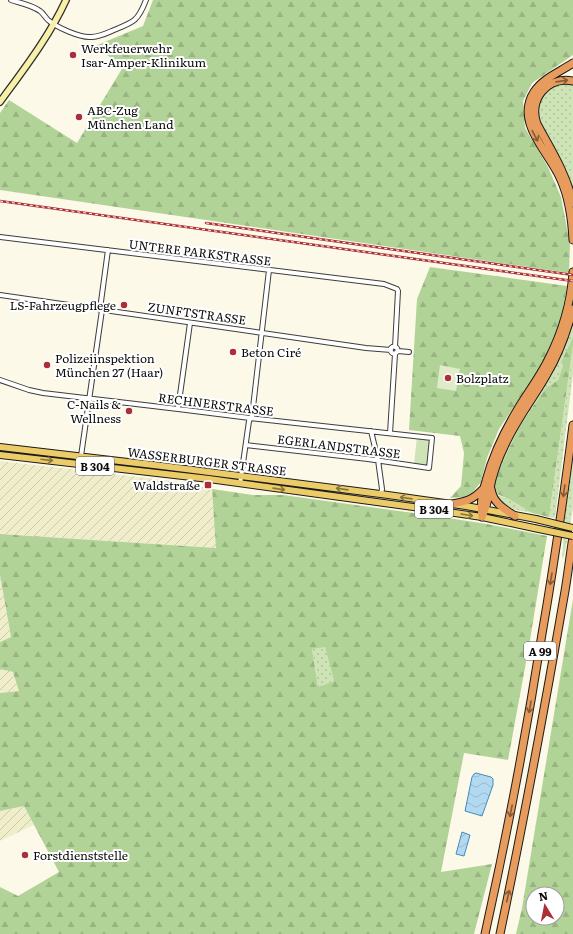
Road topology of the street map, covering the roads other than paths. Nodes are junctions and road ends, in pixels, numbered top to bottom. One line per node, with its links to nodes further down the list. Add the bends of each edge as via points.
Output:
1 (11, 0): 4 (street, via 41,11)
2 (66, 0): 4 (main road)
3 (146, 0): 4 (street, via 139,16 132,23 93,37 81,36)
4 (54, 24): 7 (main road)
5 (573, 63): 10 (highway, one-way to 10, via 540,84 531,98 528,111 532,130 563,185 570,212)
6 (573, 81): 8 (highway, one-way to 6, via 565,176 534,118 536,101 541,92 558,81)
7 (0, 102)
8 (573, 202)
9 (0, 237): 11 (street, UNTERE PARKSTRASSE)
10 (573, 240)
11 (108, 250): 12 (street, UNTERE PARKSTRASSE); 16 (street)
12 (269, 270): 18 (street); 19 (street, UNTERE PARKSTRASSE, via 384,284 397,289)
13 (573, 272): 36 (highway, via 566,313 556,343 542,372 498,445 491,463)
14 (0, 295): 16 (street, ZUNFTSTRASSE)
15 (573, 309): 36 (highway, via 562,344 548,374 514,426)
16 (101, 310): 17 (street, ZUNFTSTRASSE); 22 (street)
17 (190, 323): 18 (street, ZUNFTSTRASSE); 23 (street)
18 (262, 333): 19 (street, ZUNFTSTRASSE); 24 (street)
19 (395, 351): 20 (street, ZUNFTSTRASSE); 27 (street)
20 (409, 352)
21 (0, 380): 22 (street, RECHNERSTRASSE, via 43,393)
22 (90, 398): 23 (street, RECHNERSTRASSE); 31 (street)
23 (178, 409): 24 (street, RECHNERSTRASSE)
24 (250, 418): 26 (street, RECHNERSTRASSE); 28 (street)
25 (573, 425): 44 (highway, A 99, one-way to 44, via 542,635)
26 (371, 431): 27 (street, RECHNERSTRASSE); 32 (street)
27 (390, 433): 33 (street, RECHNERSTRASSE, via 432,438)
28 (246, 445): 32 (street, EGERLANDSTRASSE); 34 (street)
29 (0, 447): 31 (main road, WASSERBURGER STRASSE / B 304)
30 (0, 455): 35 (main road, WASSERBURGER STRASSE / B 304, one-way to 35)
31 (81, 456): 34 (main road, WASSERBURGER STRASSE / B 304)
32 (378, 460): 33 (street, EGERLANDSTRASSE); 37 (street)
33 (429, 468)
34 (241, 476): 35 (street); 37 (main road, WASSERBURGER STRASSE / B 304, one-way to 34)
35 (240, 484): 41 (main road, WASSERBURGER STRASSE / B 304, one-way to 41)
36 (487, 486): 38 (highway, via 475,497); 39 (highway); 40 (highway, via 494,500)
37 (381, 494): 38 (main road, WASSERBURGER STRASSE / B 304, one-way to 37)
38 (451, 504): 39 (main road, B 304)
39 (483, 510): 40 (main road, B 304); 41 (highway)
40 (515, 516): 42 (main road, B 304, bridge)
41 (482, 517): 43 (main road, B 304, bridge)
42 (573, 528)
43 (573, 536): 45 (highway, A 99, one-way to 43, via 534,764)
44 (486, 934)
45 (500, 934)

